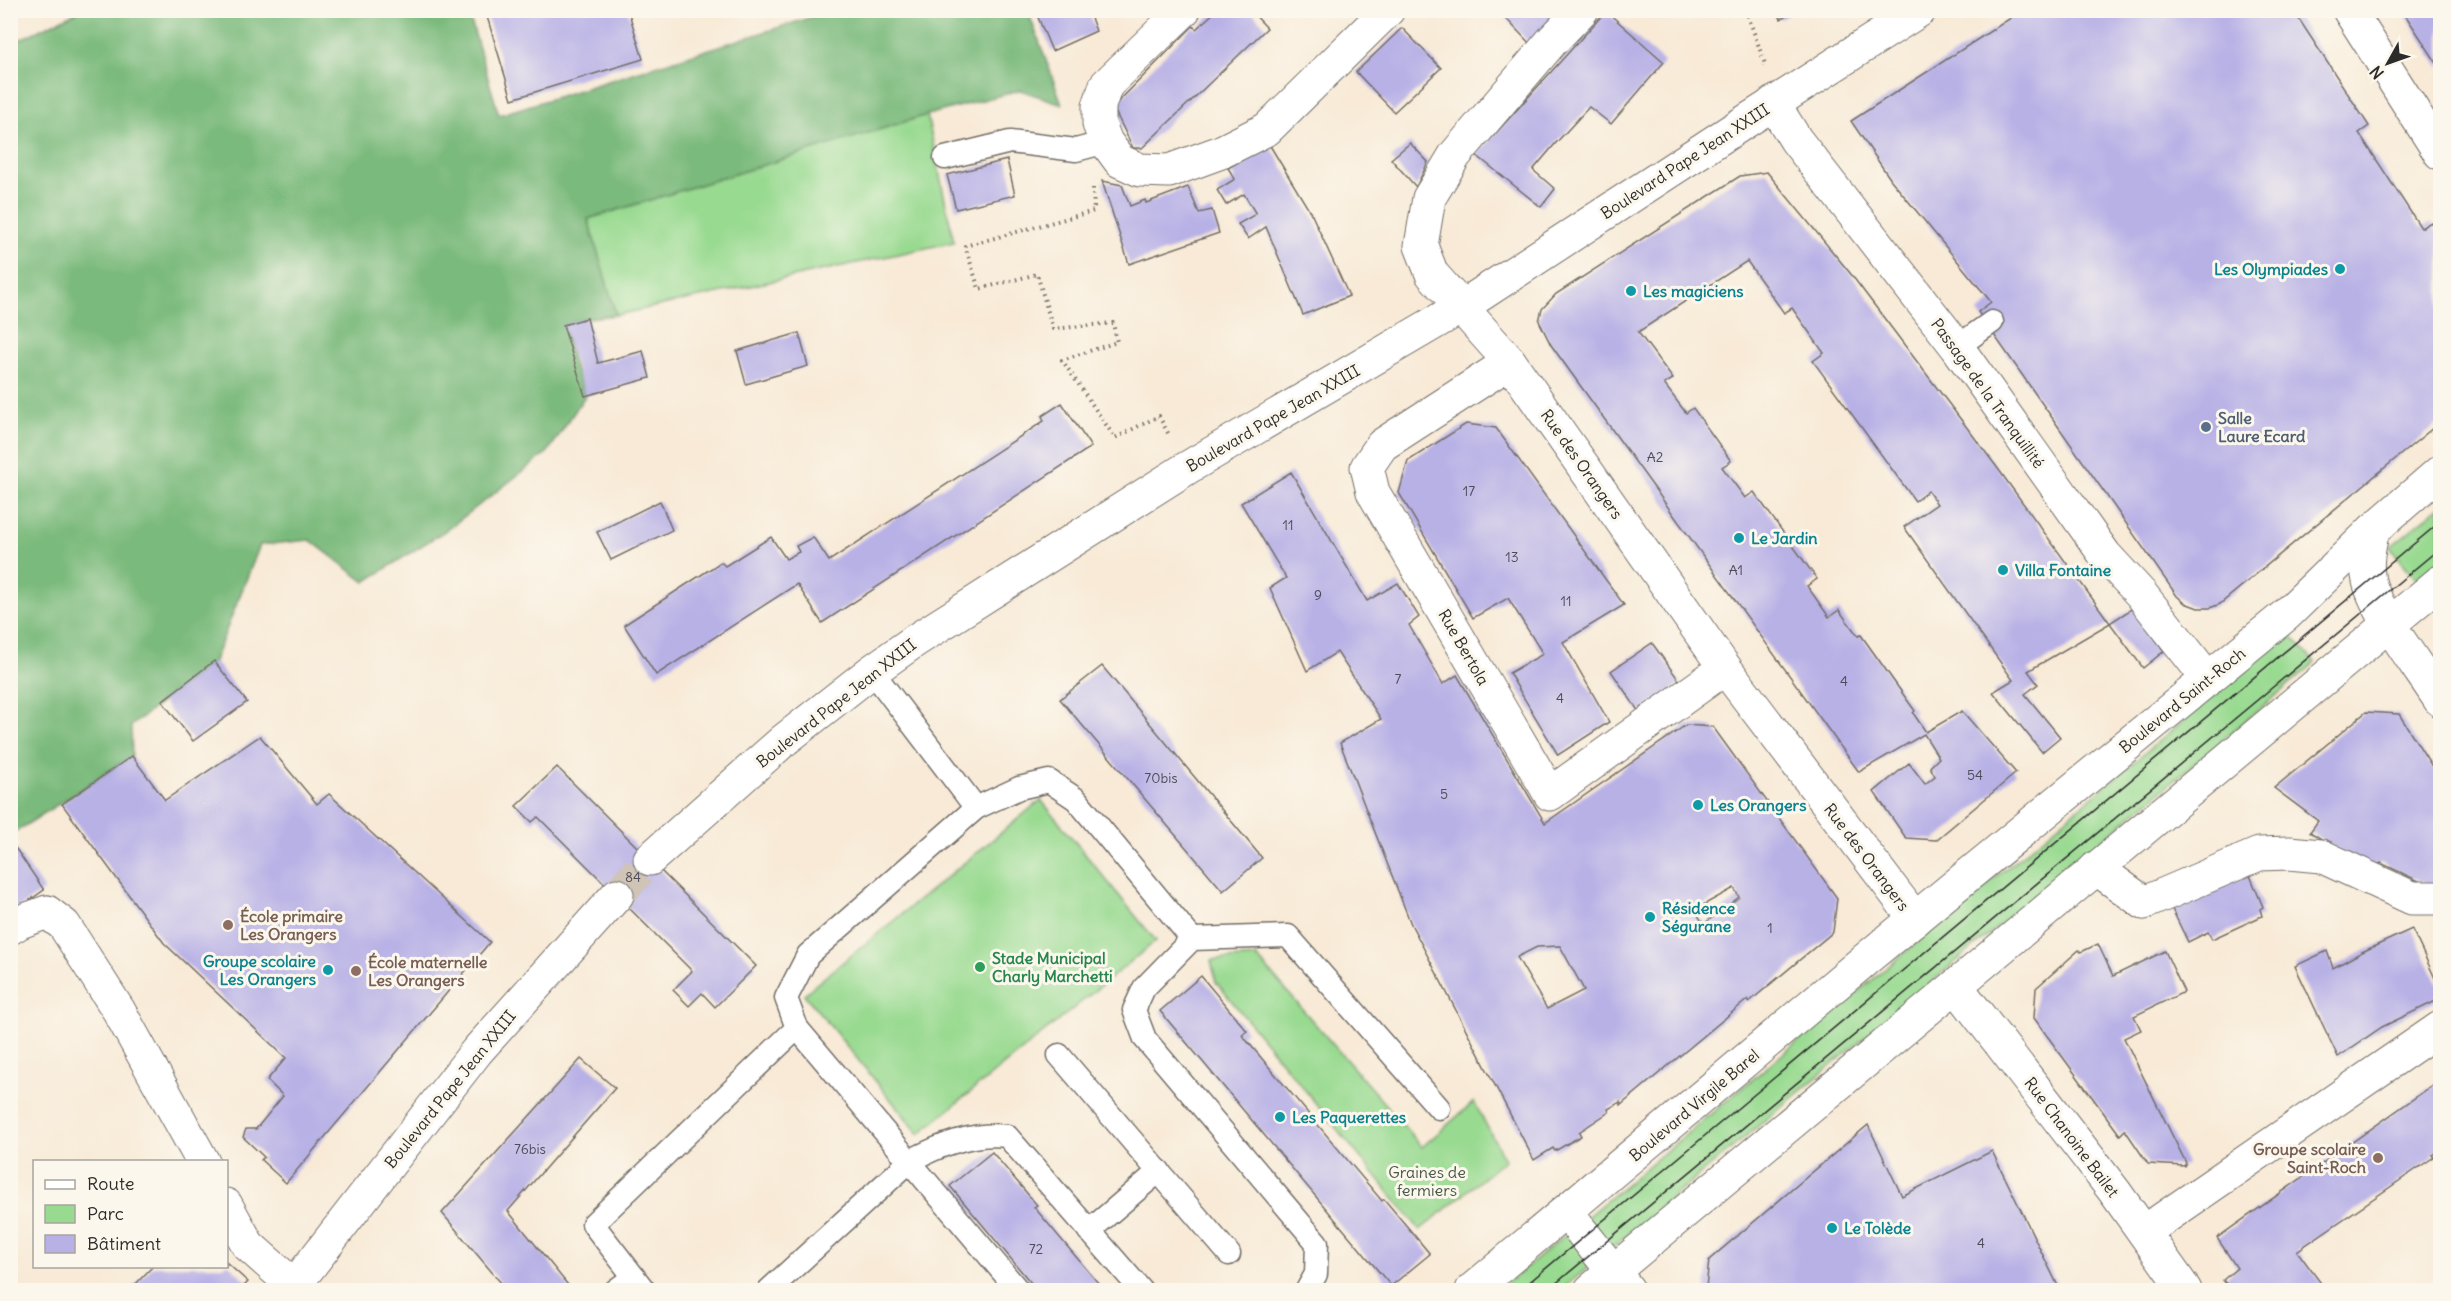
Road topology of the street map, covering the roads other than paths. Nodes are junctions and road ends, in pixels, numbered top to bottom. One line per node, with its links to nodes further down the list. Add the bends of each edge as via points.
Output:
1 (1184, 10): 7 (street, via 1106,85 1098,106)
2 (1388, 10): 7 (street, via 1266,129 1221,152 1169,171 1140,170 1120,161)
3 (1582, 10): 10 (street, Rue des Orangers, via 1455,155 1429,198 1421,246 1432,274)
4 (1920, 10): 6 (street, Boulevard Pape Jean XXIII)
5 (2349, 10): 8 (street)
6 (1773, 103): 10 (street, Boulevard Pape Jean XXIII); 12 (street, Passage de la Tranquillité, via 1796,140)
7 (1106, 142): 9 (lane, via 1076,150 1010,142)
8 (2440, 153)
9 (945, 158)
10 (1463, 306): 13 (street, Rue des Orangers); 19 (street, Boulevard Pape Jean XXIII, via 1187,468)
11 (1992, 322): 12 (lane)
12 (1957, 347): 20 (street, Passage de la Tranquillité, via 2105,555)
13 (1510, 362): 18 (street, Rue des Orangers); 18 (street, Rue Bertola, via 1382,445 1367,467 1373,492 1550,794)
14 (2440, 472): 15 (street, Boulevard Saint-Roch)
15 (2373, 530): 17 (street, via 2367,560 2369,582); 20 (street, Boulevard Saint-Roch, via 2287,614)
16 (2440, 582): 17 (street)
17 (2389, 623): 21 (street); 24 (street)
18 (1725, 668): 27 (street, Rue des Orangers)
19 (872, 671): 22 (lane); 23 (street, Boulevard Pape Jean XXIII, via 783,741)
20 (2208, 679): 27 (street, Boulevard Saint-Roch)
21 (2440, 700)
22 (976, 808): 29 (lane, via 1019,788 1049,781 1076,799); 31 (lane, via 808,955 786,998)
23 (650, 859)
24 (2096, 868): 26 (street, via 2144,903 2259,854 2289,853 2320,856 2412,898); 30 (street)
25 (617, 895): 45 (street, Boulevard Pape Jean XXIII, via 477,1051)
26 (2440, 898)
27 (1915, 919): 39 (street, Boulevard Virgile Barel)
28 (10, 928): 35 (street, via 47,912 64,925 119,1011)
29 (1191, 939): 34 (lane, via 1288,936); 49 (lane, via 1144,988 1134,1010 1146,1039 1317,1243 1316,1274)
30 (1956, 986): 41 (street, Rue Chanoine Bailet); 43 (street)
31 (797, 1028): 36 (lane); 44 (lane, via 593,1224)
32 (2440, 1028): 41 (street)
33 (1059, 1055): 37 (lane)
34 (1439, 1108)
35 (202, 1160)
36 (910, 1161): 40 (lane, via 936,1147 988,1134 1007,1136); 46 (lane); 47 (lane)
37 (1159, 1171): 40 (lane); 42 (lane)
38 (228, 1209): 45 (street, via 248,1245)
39 (1566, 1212): 43 (street); 50 (street, Boulevard Virgile Barel)
40 (1089, 1231): 48 (lane)
41 (2144, 1232): 51 (street, Rue Chanoine Bailet)
42 (1229, 1254)
43 (1611, 1284)
44 (632, 1286)
45 (293, 1288)
46 (769, 1290)
47 (1018, 1290)
48 (1141, 1290)
49 (1307, 1290)
50 (1472, 1290)
51 (2185, 1290)

